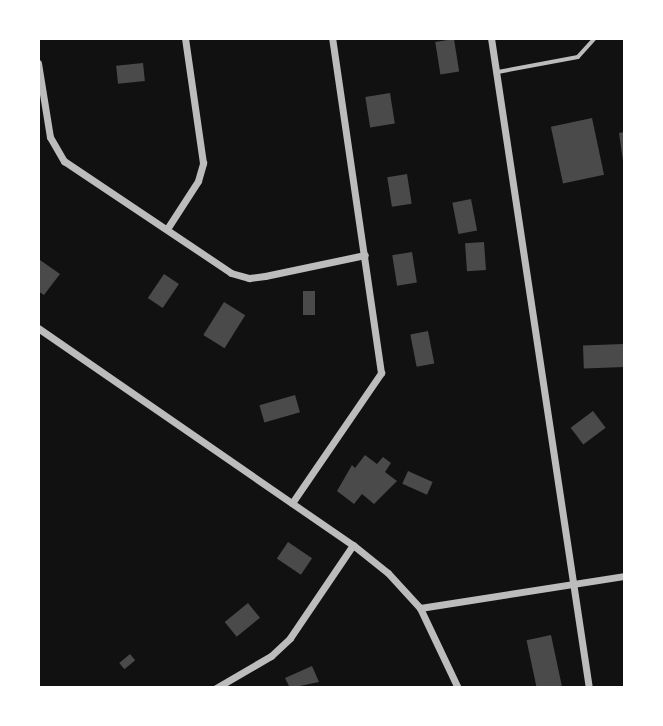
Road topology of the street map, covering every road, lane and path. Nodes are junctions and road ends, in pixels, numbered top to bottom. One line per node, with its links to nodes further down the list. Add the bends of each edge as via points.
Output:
1 (185, 38): 7 (street, via 203,163 198,181)
2 (332, 38): 8 (street)
3 (491, 38): 6 (street)
4 (595, 38): 6 (lane, via 578,57)
5 (38, 62): 7 (street, via 56,151 78,173)
6 (496, 72): 13 (street)
7 (167, 229): 8 (street, via 231,273 249,278)
8 (365, 254): 10 (street, via 382,373)
9 (38, 328): 10 (street)
10 (292, 503): 11 (street)
11 (353, 545): 14 (street, via 388,573); 15 (street, via 290,638 271,656)
12 (625, 576): 13 (street)
13 (575, 584): 14 (street); 17 (street)
14 (420, 608): 16 (street)
15 (216, 688)
16 (458, 688)
17 (589, 688)

